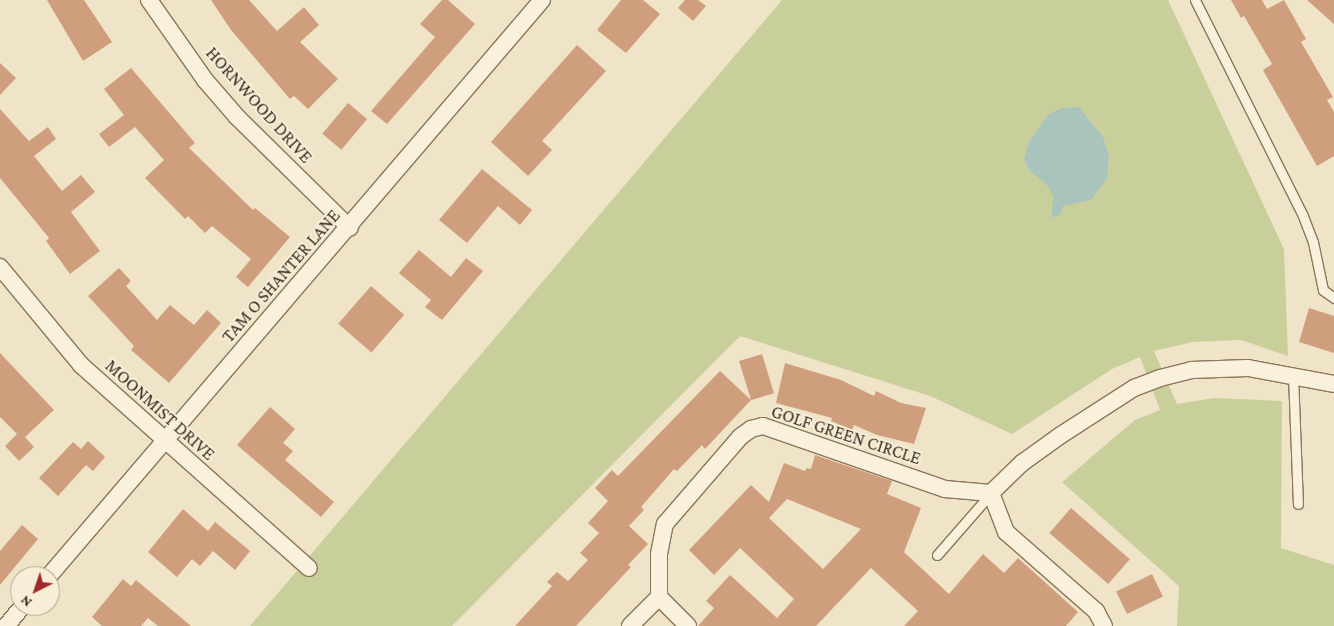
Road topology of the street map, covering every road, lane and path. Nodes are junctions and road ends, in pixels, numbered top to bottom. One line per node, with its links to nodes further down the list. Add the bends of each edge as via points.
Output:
1 (149, 0): 4 (street, HORNWOOD DRIVE, via 205,80 237,117)
2 (1195, 0): 6 (lane, via 1303,216 1313,242 1322,290)
3 (533, 4): 4 (street, TAM O SHANTER LANE)
4 (350, 228): 9 (street, TAM O SHANTER LANE)
5 (0, 267): 9 (street, MOONMIST DRIVE, via 81,365)
6 (1334, 298)
7 (1293, 375): 8 (street); 10 (street, via 1216,367 1191,370 1134,388 1022,463); 11 (lane)
8 (1334, 384)
9 (163, 441): 13 (street, TAM O SHANTER LANE); 14 (street, MOONMIST DRIVE)
10 (991, 494): 12 (lane); 15 (street, GOLF GREEN CIRCLE, via 945,489 763,426 751,429 665,524 659,554); 20 (street, via 1006,532 1096,611)
11 (1298, 504)
12 (937, 555)
13 (57, 566)
14 (309, 568)
15 (660, 597): 18 (street); 19 (street)
16 (14, 616): 17 (street)
17 (6, 626)
18 (630, 626)
19 (688, 626)
20 (1104, 626)

